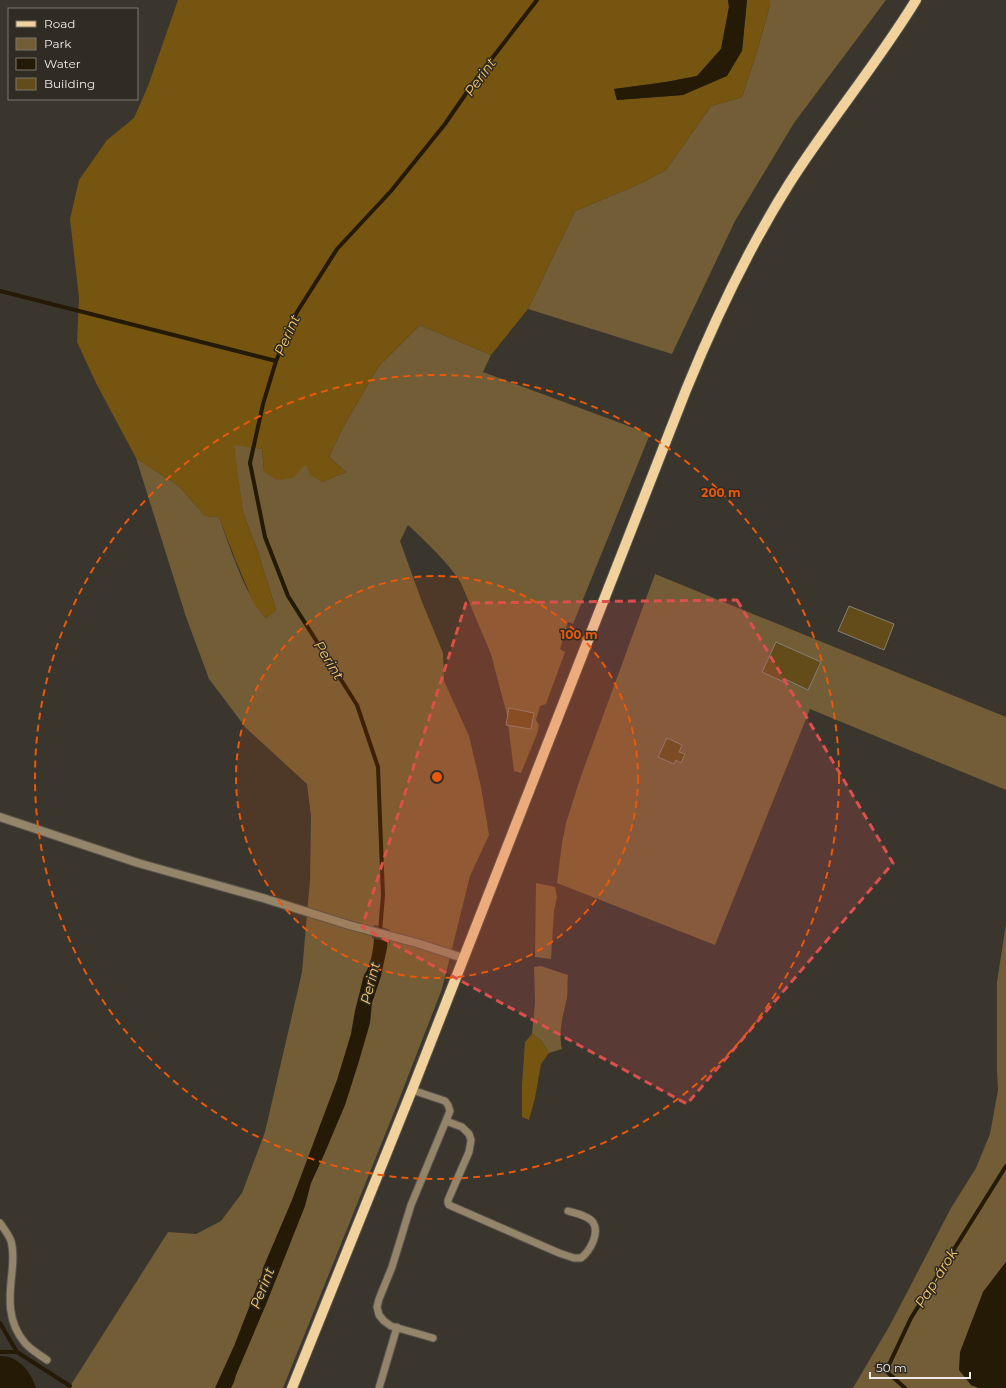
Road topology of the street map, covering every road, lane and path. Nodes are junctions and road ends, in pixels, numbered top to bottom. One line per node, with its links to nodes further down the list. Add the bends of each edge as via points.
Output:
1 (916, 0): 3 (main road, via 788,185 752,247 725,301 686,390)
2 (0, 817): 3 (street, via 138,863)
3 (463, 958): 4 (main road)
4 (412, 1090): 5 (lane, via 445,1101 450,1110); 11 (main road)
5 (446, 1121): 6 (lane, via 462,1127 471,1140 469,1152 448,1200 449,1205 559,1252 581,1258 592,1245 594,1227 592,1221); 8 (lane, via 411,1205 377,1307 384,1321)
6 (568, 1210)
7 (0, 1223): 10 (lane, via 11,1241 14,1255 9,1298 14,1324 26,1344)
8 (397, 1327): 9 (lane); 12 (lane)
9 (432, 1338)
10 (47, 1360)
11 (292, 1388)
12 (379, 1388)

